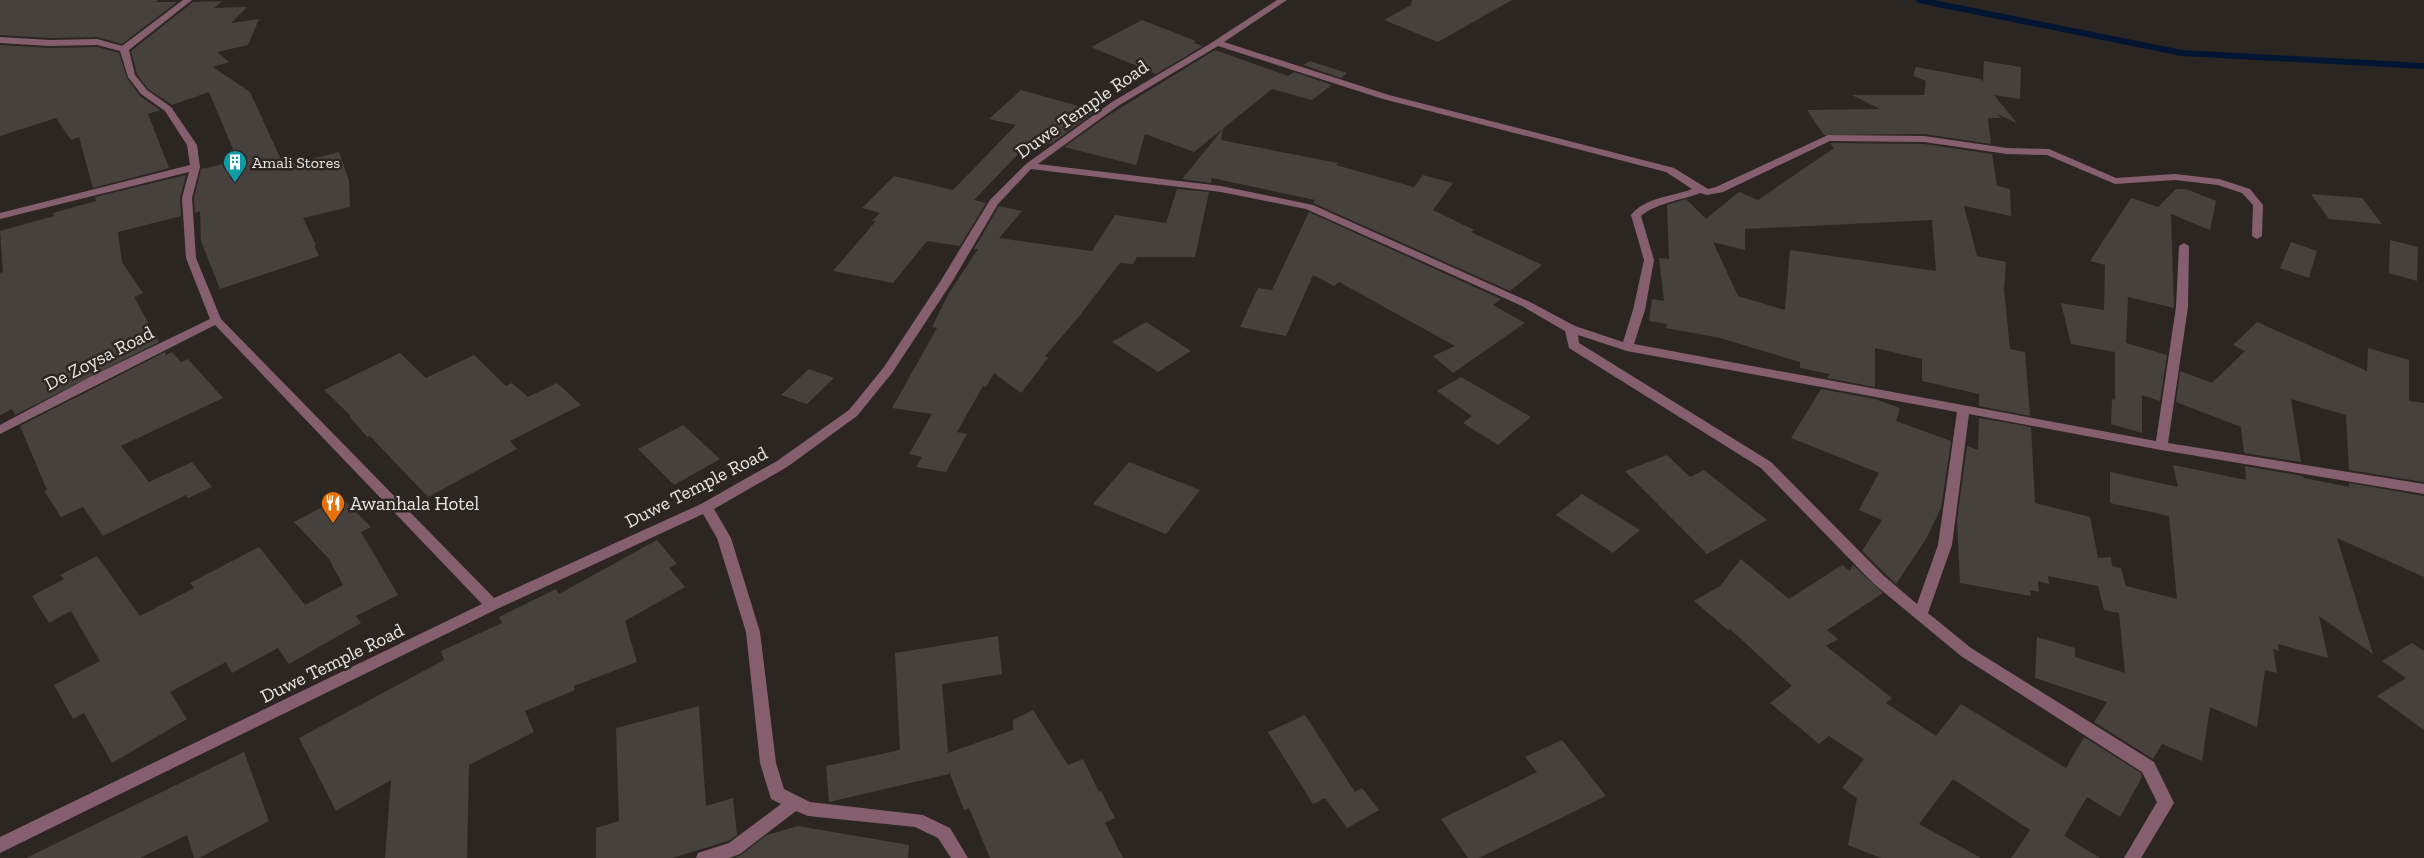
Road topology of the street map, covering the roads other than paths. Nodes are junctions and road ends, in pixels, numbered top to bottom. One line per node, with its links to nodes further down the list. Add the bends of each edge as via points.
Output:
1 (188, 0): 5 (street)
2 (1283, 0): 4 (street, Duwe Temple Road)
3 (0, 40): 5 (street, via 97,42)
4 (1218, 43): 6 (street, Duwe Temple Road, via 1115,104); 8 (street, via 1306,73 1454,115 1670,170)
5 (124, 49): 7 (street, via 131,75 144,92 168,110 192,145)
6 (1029, 166): 13 (street, via 1221,190 1309,207 1526,304); 19 (street, Duwe Temple Road, via 994,202 888,370 853,413 782,464)
7 (195, 167): 9 (street); 12 (street, via 187,198 191,258)
8 (1700, 188): 10 (street, via 1707,192 1719,190 1828,138 1924,139 2007,151 2049,152 2115,181 2175,176 2219,182 2246,191 2258,205); 14 (street, via 1678,198 1648,204 1636,215 1648,260 1639,310)
9 (0, 216)
10 (2257, 236)
11 (2184, 246): 17 (street, via 2182,307)
12 (216, 320): 16 (street, De Zoysa Road); 20 (street)
13 (1571, 329): 14 (street); 21 (street, via 1573,345 1766,465 1879,580)
14 (1627, 347): 15 (street)
15 (1963, 410): 17 (street); 21 (street, via 1945,544)
16 (0, 430)
17 (2161, 446): 18 (street)
18 (2424, 490)
19 (706, 508): 20 (street, Duwe Temple Road); 22 (street, via 724,538 753,632 768,763 777,794)
20 (492, 605): 23 (street, Duwe Temple Road)
21 (1920, 616): 26 (street, via 1966,652 2148,767 2166,803)
22 (795, 802): 24 (street, via 734,849); 25 (street, via 808,808 917,820 944,833)
23 (0, 845)
24 (704, 858)
25 (960, 858)
26 (2132, 858)

